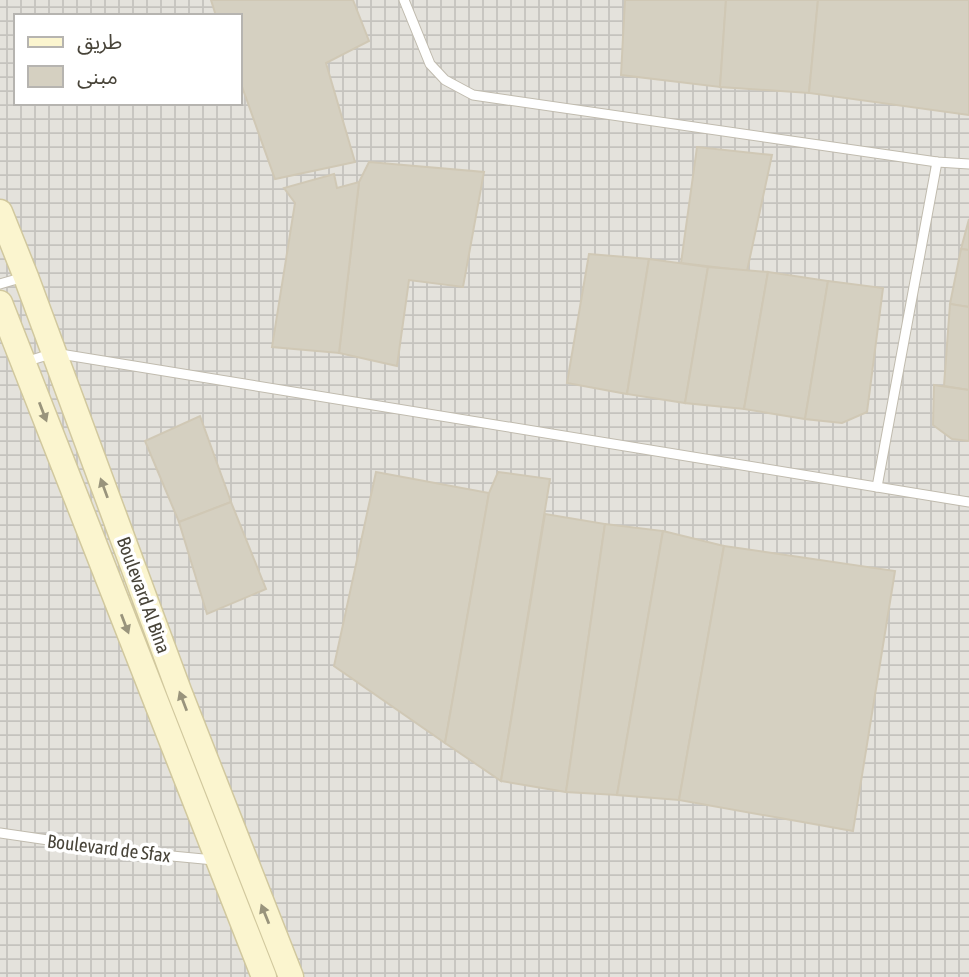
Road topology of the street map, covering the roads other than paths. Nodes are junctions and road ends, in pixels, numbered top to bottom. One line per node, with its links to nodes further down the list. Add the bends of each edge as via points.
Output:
1 (404, 0): 2 (lane, via 430,64 445,80 473,95)
2 (937, 162): 3 (lane); 10 (lane)
3 (969, 164)
4 (0, 212): 5 (main road, Boulevard Al Bina)
5 (26, 276): 6 (lane); 8 (main road, Boulevard Al Bina)
6 (0, 284)
7 (0, 303): 9 (main road, Boulevard Al Bina)
8 (54, 353): 9 (lane); 10 (lane); 15 (main road, Boulevard Al Bina, one-way to 8)
9 (24, 362): 13 (main road, Boulevard Al Bina, one-way to 13)
10 (877, 487): 11 (lane)
11 (969, 502)
12 (0, 833): 13 (lane, Boulevard de Sfax)
13 (217, 861): 14 (main road, Boulevard Al Bina)
14 (264, 977)
15 (290, 977)

